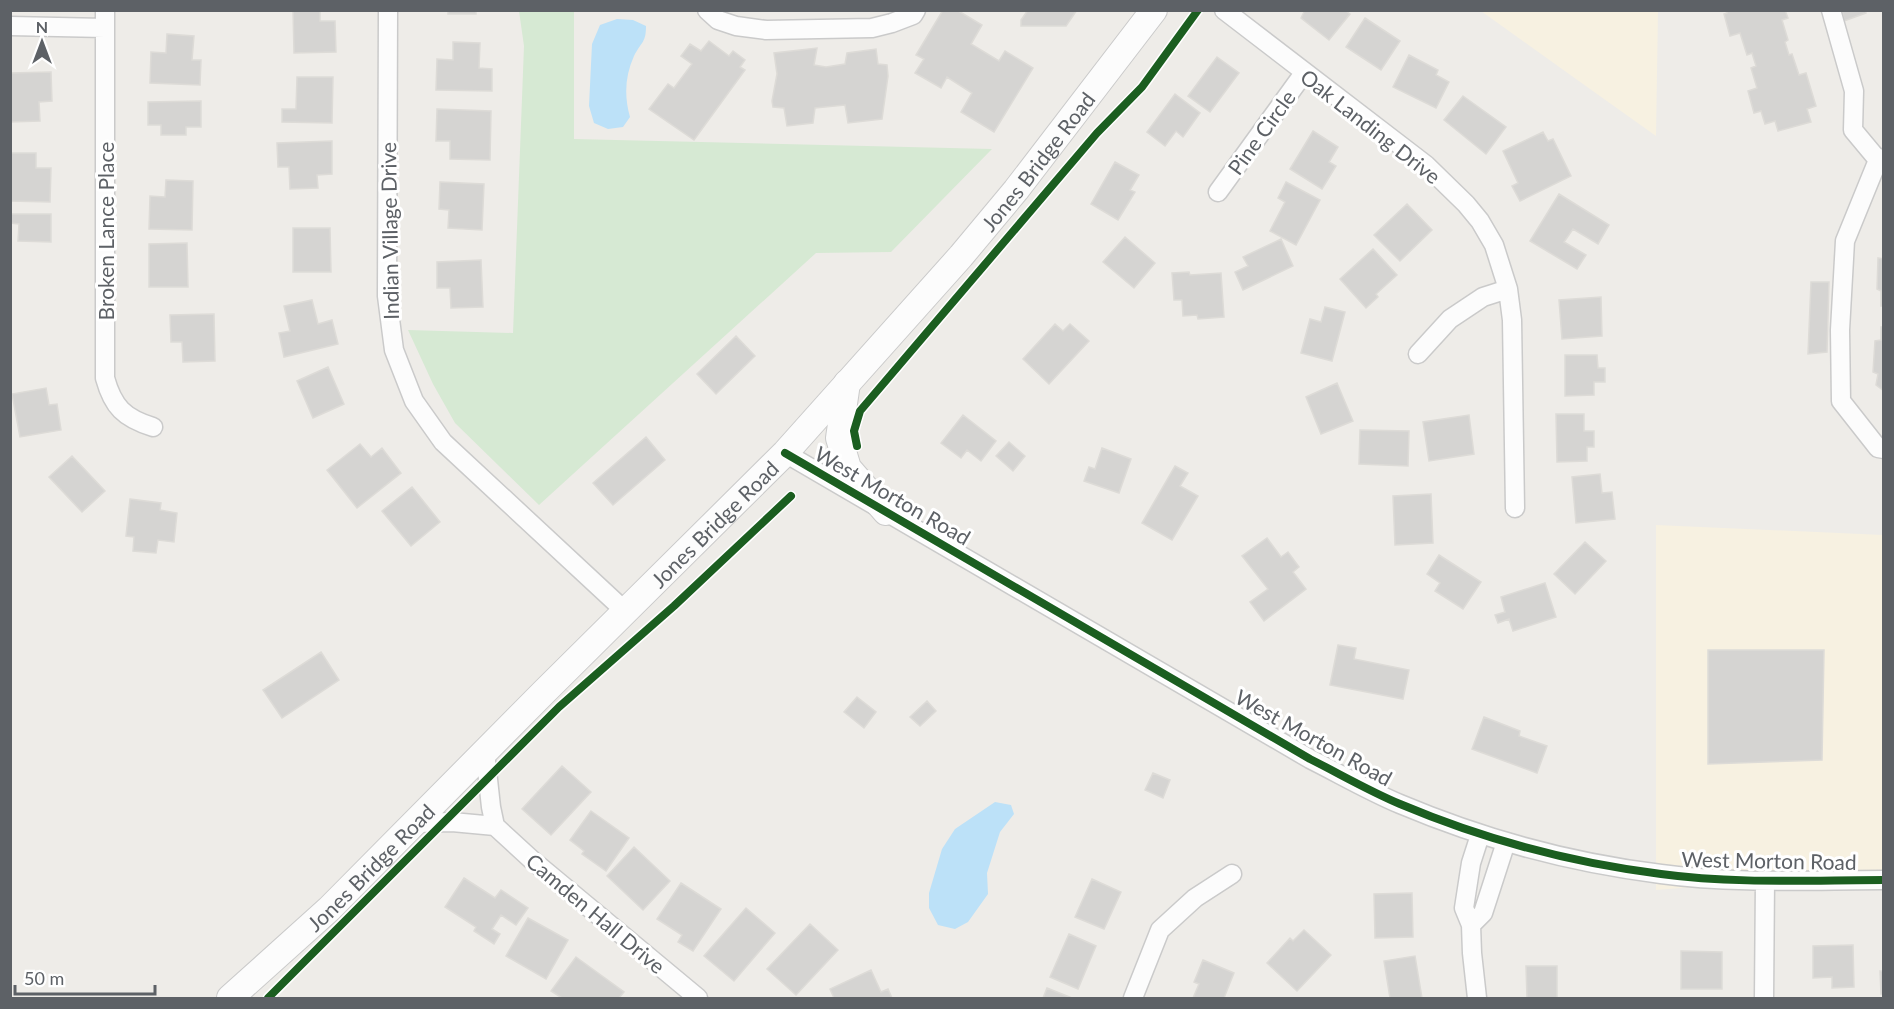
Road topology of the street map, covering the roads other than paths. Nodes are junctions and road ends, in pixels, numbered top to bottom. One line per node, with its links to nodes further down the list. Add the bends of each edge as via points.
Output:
1 (388, 10): 20 (street, Indian Village Drive, via 387,296 394,350 414,401 443,442)
2 (707, 10): 3 (street, via 718,20 766,30 872,28 912,15)
3 (916, 10)
4 (1154, 10): 14 (main road, Jones Bridge Road, via 1009,199)
5 (1224, 10): 9 (street, Oak Landing Drive)
6 (1831, 10): 10 (street, via 1854,91 1853,130)
7 (105, 19): 8 (street); 15 (street, Broken Lance Place, via 105,378 110,396 121,411 136,422)
8 (10, 27)
9 (1304, 73): 11 (street, Pine Circle); 12 (street, Oak Landing Drive, via 1426,165 1466,204 1494,245)
10 (1881, 159): 16 (street, via 1845,241 1840,330 1841,401 1878,447)
11 (1218, 192)
12 (1508, 289): 13 (street, via 1483,297 1450,319); 18 (street, Oak Landing Drive, via 1514,362)
13 (1418, 354)
14 (847, 383): 17 (main road, Jones Bridge Road); 19 (main road, via 839,438 848,468)
15 (153, 427)
16 (1884, 449)
17 (785, 453): 19 (street, West Morton Road); 20 (main road, Jones Bridge Road)
18 (1515, 508)
19 (886, 512): 24 (street, West Morton Road, via 1310,759 1398,803)
20 (626, 612): 21 (main road, Jones Bridge Road)
21 (485, 752): 22 (main road, Jones Bridge Road); 23 (street)
22 (415, 823): 23 (street); 30 (main road, Jones Bridge Road, via 329,909)
23 (495, 826): 31 (street, Camden Hall Drive)
24 (1480, 834): 25 (street, West Morton Road); 29 (street, via 1464,908)
25 (1506, 842): 27 (street, West Morton Road, via 1572,860 1663,875); 29 (street, via 1483,913)
26 (1232, 874): 32 (street, via 1195,898 1160,930)
27 (1764, 880): 28 (street, West Morton Road); 34 (street)
28 (1884, 880)
29 (1471, 926): 33 (street)
30 (230, 999)
31 (698, 999)
32 (1133, 999)
33 (1478, 999)
34 (1764, 999)

